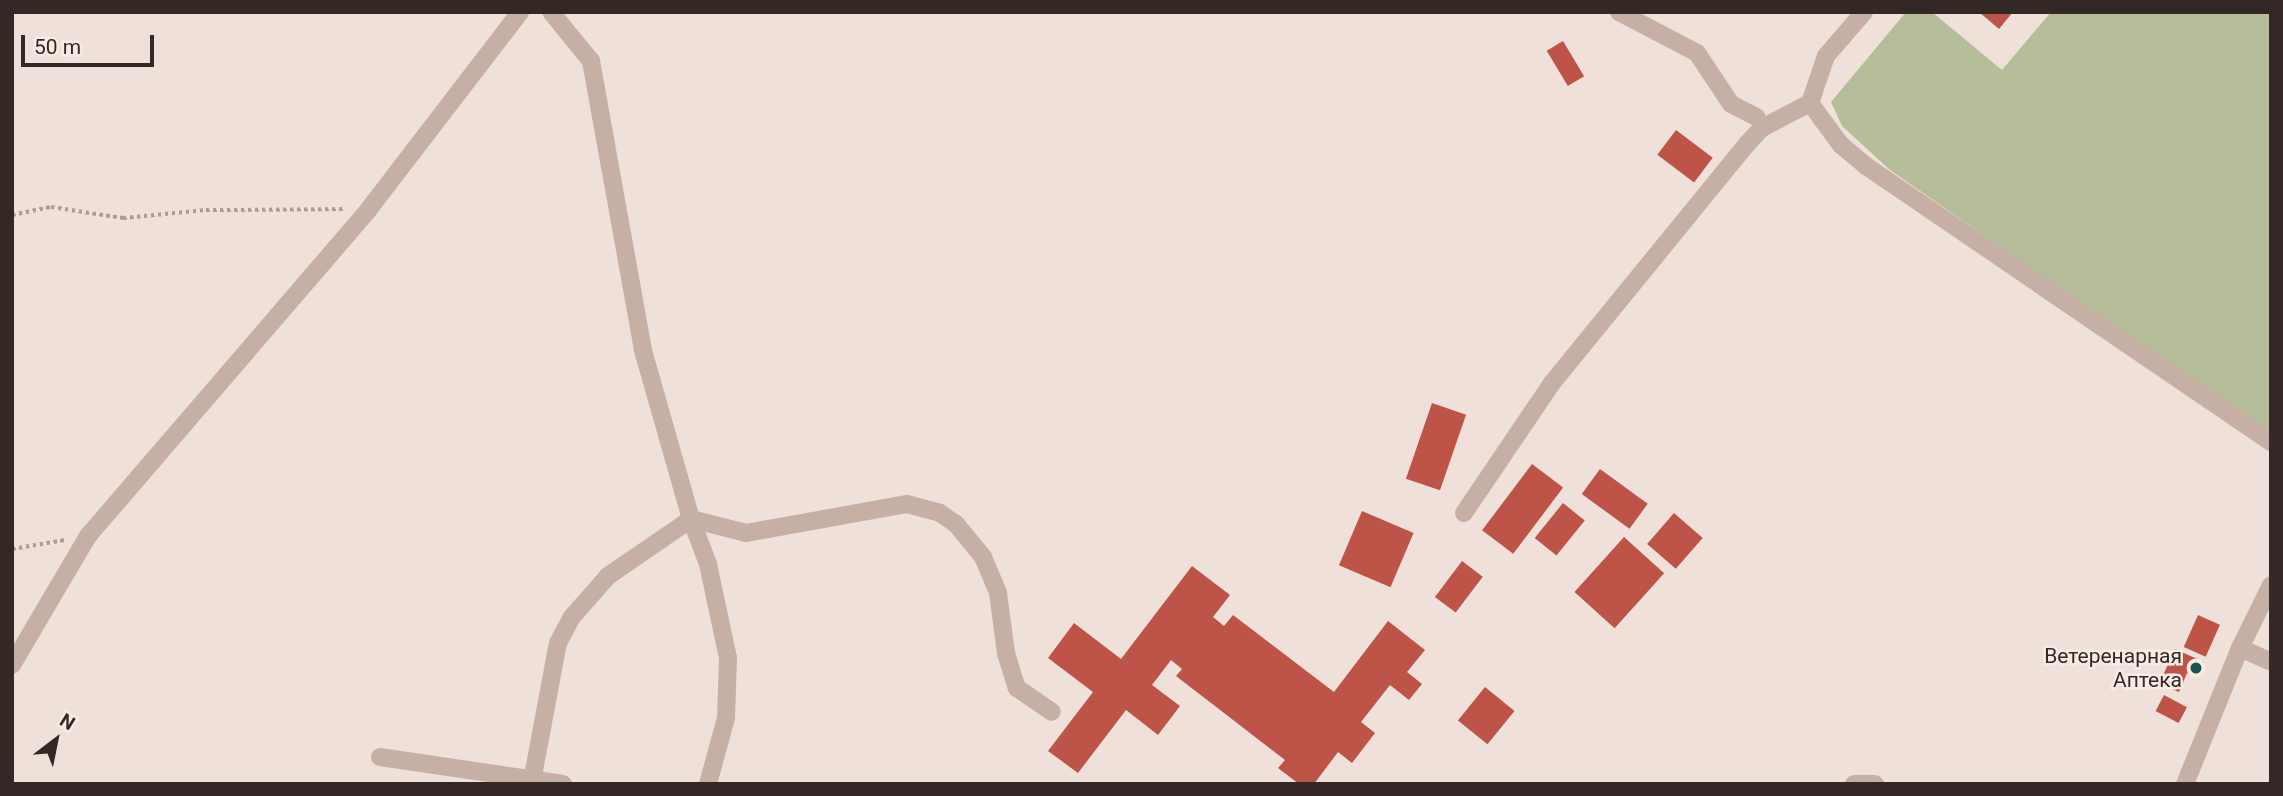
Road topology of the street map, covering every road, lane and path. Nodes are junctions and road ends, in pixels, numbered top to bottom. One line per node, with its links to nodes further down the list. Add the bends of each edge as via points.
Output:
1 (520, 12): 8 (street)
2 (551, 12): 12 (street, via 591,61 643,350)
3 (1619, 12): 5 (street)
4 (1864, 12): 6 (street, via 1826,56)
5 (1638, 18): 7 (street, via 1697,53 1731,104)
6 (1810, 103): 10 (street, via 1841,145 1866,166); 11 (street, via 1762,128 1747,144 1552,383)
7 (1757, 117)
8 (369, 209): 9 (path, via 206,210 123,218 51,207); 13 (street)
9 (12, 215)
10 (2271, 442)
11 (1464, 513)
12 (691, 519): 19 (street, via 746,533 907,504 940,513 957,524 982,557 998,593 1006,653 1017,688); 21 (street, via 608,576 572,617 558,643); 23 (street, via 708,564 728,658 726,718)
13 (88, 536): 14 (path); 18 (street)
14 (12, 549)
15 (2271, 585): 16 (street)
16 (2240, 648): 17 (street); 26 (street)
17 (2271, 662)
18 (12, 665)
19 (1052, 712)
20 (380, 757): 21 (street)
21 (533, 776): 22 (street)
22 (563, 784)
23 (708, 784)
24 (1854, 784): 25 (street)
25 (1875, 784)
26 (2185, 784)

